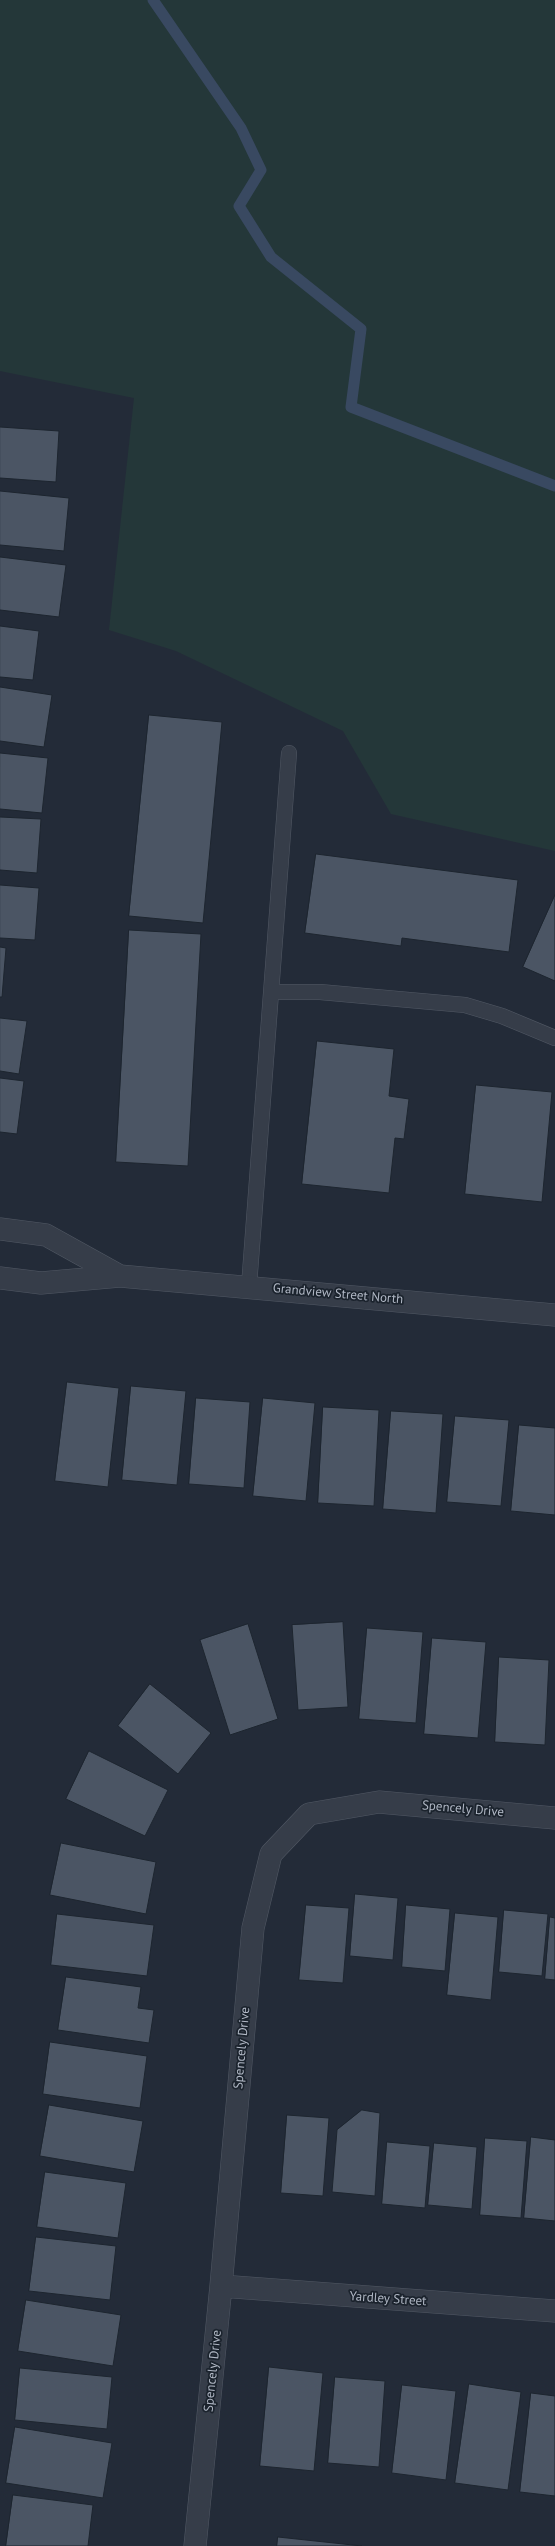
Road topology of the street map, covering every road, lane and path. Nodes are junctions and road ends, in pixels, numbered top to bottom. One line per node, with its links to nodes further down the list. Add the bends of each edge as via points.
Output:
1 (289, 754): 2 (lane)
2 (271, 992): 3 (lane, via 320,992 465,1005 502,1016); 7 (lane)
3 (555, 1038)
4 (0, 1229): 5 (street, Grandview Street North, via 46,1236)
5 (120, 1276): 6 (street, Grandview Street North, via 41,1283); 7 (street, Grandview Street North)
6 (0, 1278)
7 (249, 1286): 8 (street, Grandview Street North)
8 (555, 1315)
9 (555, 1818): 10 (street, Spencely Drive, via 379,1802 309,1814 271,1854 253,1928)
10 (221, 2286): 11 (street, Yardley Street); 12 (street, Spencely Drive)
11 (555, 2311)
12 (195, 2546)

